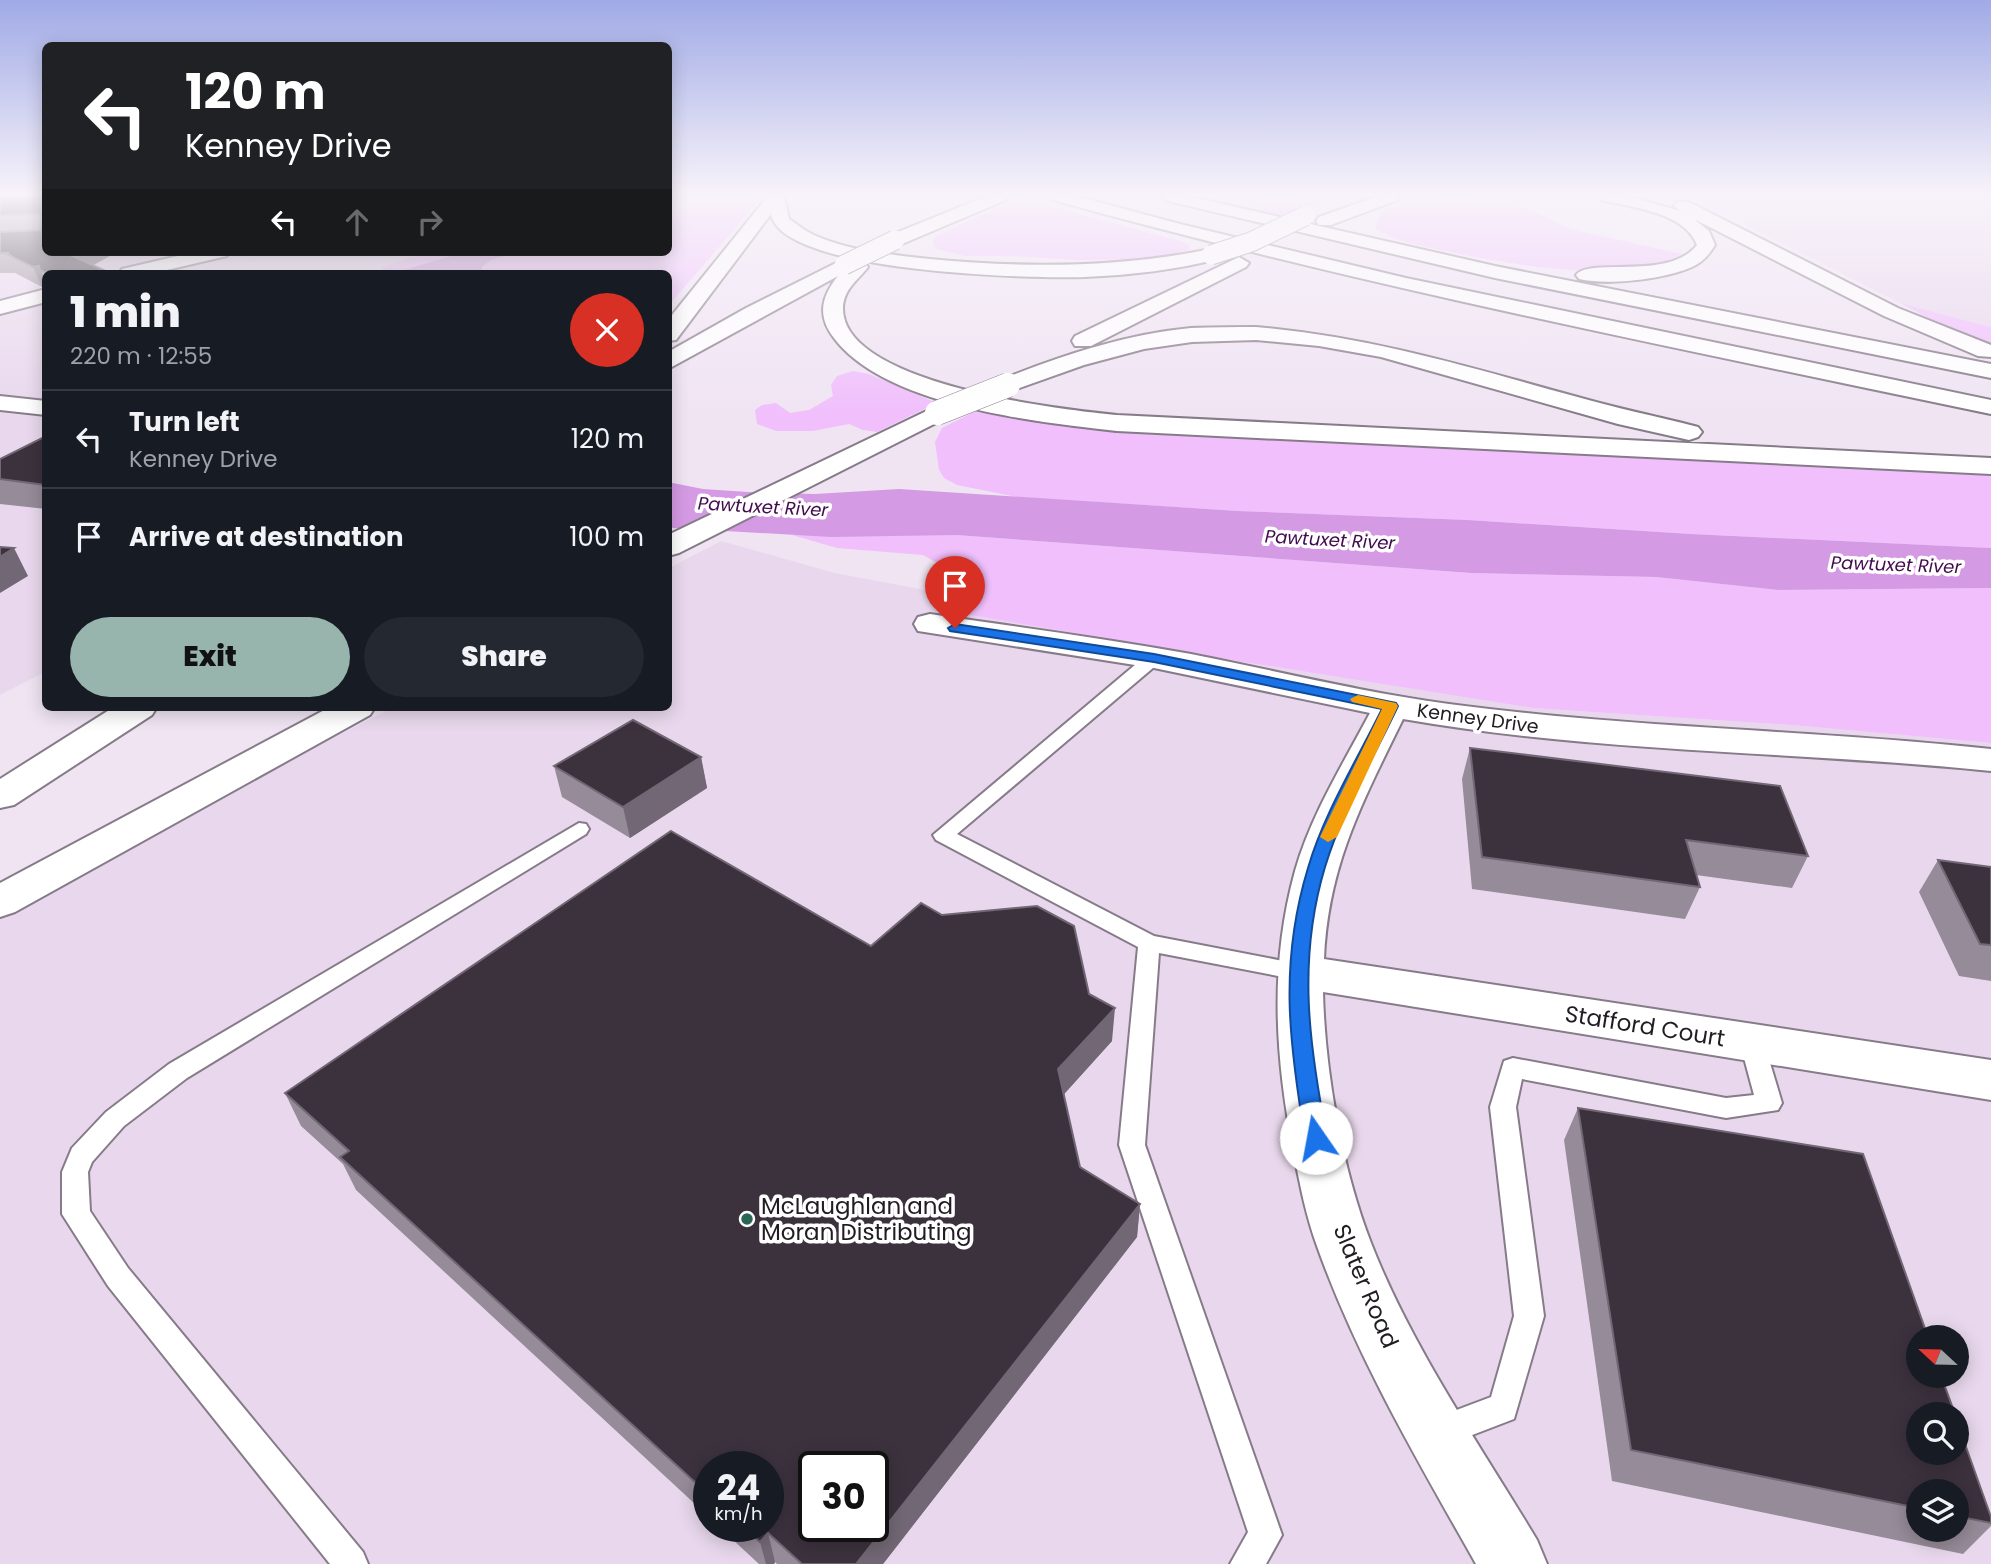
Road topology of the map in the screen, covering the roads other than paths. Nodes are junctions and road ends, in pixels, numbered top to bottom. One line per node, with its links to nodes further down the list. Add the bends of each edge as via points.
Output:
1 (719, 269): 17 (main road)
2 (845, 269): 19 (main road, via 752,312)
3 (849, 269): 26 (main road, via 832,304 837,329 853,347 923,385 1030,412 1118,422)
4 (964, 269): 5 (main road, bridge)
5 (1107, 269)
6 (1226, 269): 21 (main road)
7 (1349, 269): 24 (main road)
8 (1423, 269): 22 (main road)
9 (1483, 269): 20 (main road)
10 (1519, 269): 11 (main road, via 1619,275)
11 (1661, 269)
12 (1807, 269): 18 (main road, via 1891,312)
13 (42, 294): 15 (main road)
14 (42, 294): 16 (main road)
15 (0, 301)
16 (0, 308)
17 (672, 330)
18 (1991, 353)
19 (672, 360)
20 (1991, 371)
21 (1004, 384): 26 (main road, via 1151,340 1223,333 1290,335 1385,351 1677,430 1828,452); 27 (main road, bridge)
22 (1991, 386)
23 (0, 403): 25 (main road)
24 (1991, 407)
25 (42, 408)
26 (1991, 465)
27 (672, 545)
28 (930, 624): 29 (main road, Kenney Drive)
29 (1154, 658): 30 (main road, Kenney Drive); 41 (lane, via 943,835)
30 (1391, 706): 35 (main road, Kenney Drive, via 1563,729 1844,745); 42 (main road, Slater Road, via 1317,868)
31 (133, 711): 34 (main road)
32 (340, 711): 39 (main road)
33 (350, 711): 40 (main road)
34 (107, 728): 36 (main road); 37 (main road)
35 (1991, 760)
36 (0, 784)
37 (0, 796)
38 (579, 829): 46 (lane, via 178,1071 115,1119 82,1156 75,1172 76,1214 118,1277)
39 (0, 880)
40 (0, 902)
41 (1149, 943): 42 (lane); 47 (lane, via 1132,1145 1265,1535)
42 (1299, 972): 43 (main road, Stafford Court); 45 (main road, Slater Road, via 1301,1055 1311,1115 1347,1253)
43 (1752, 1043): 44 (main road, Stafford Court); 45 (lane, via 1769,1103 1726,1108 1513,1068 1503,1107 1529,1316 1503,1408)
44 (1991, 1080)
45 (1437, 1432): 48 (main road, Slater Road)
46 (351, 1564)
47 (1247, 1564)
48 (1513, 1564)

